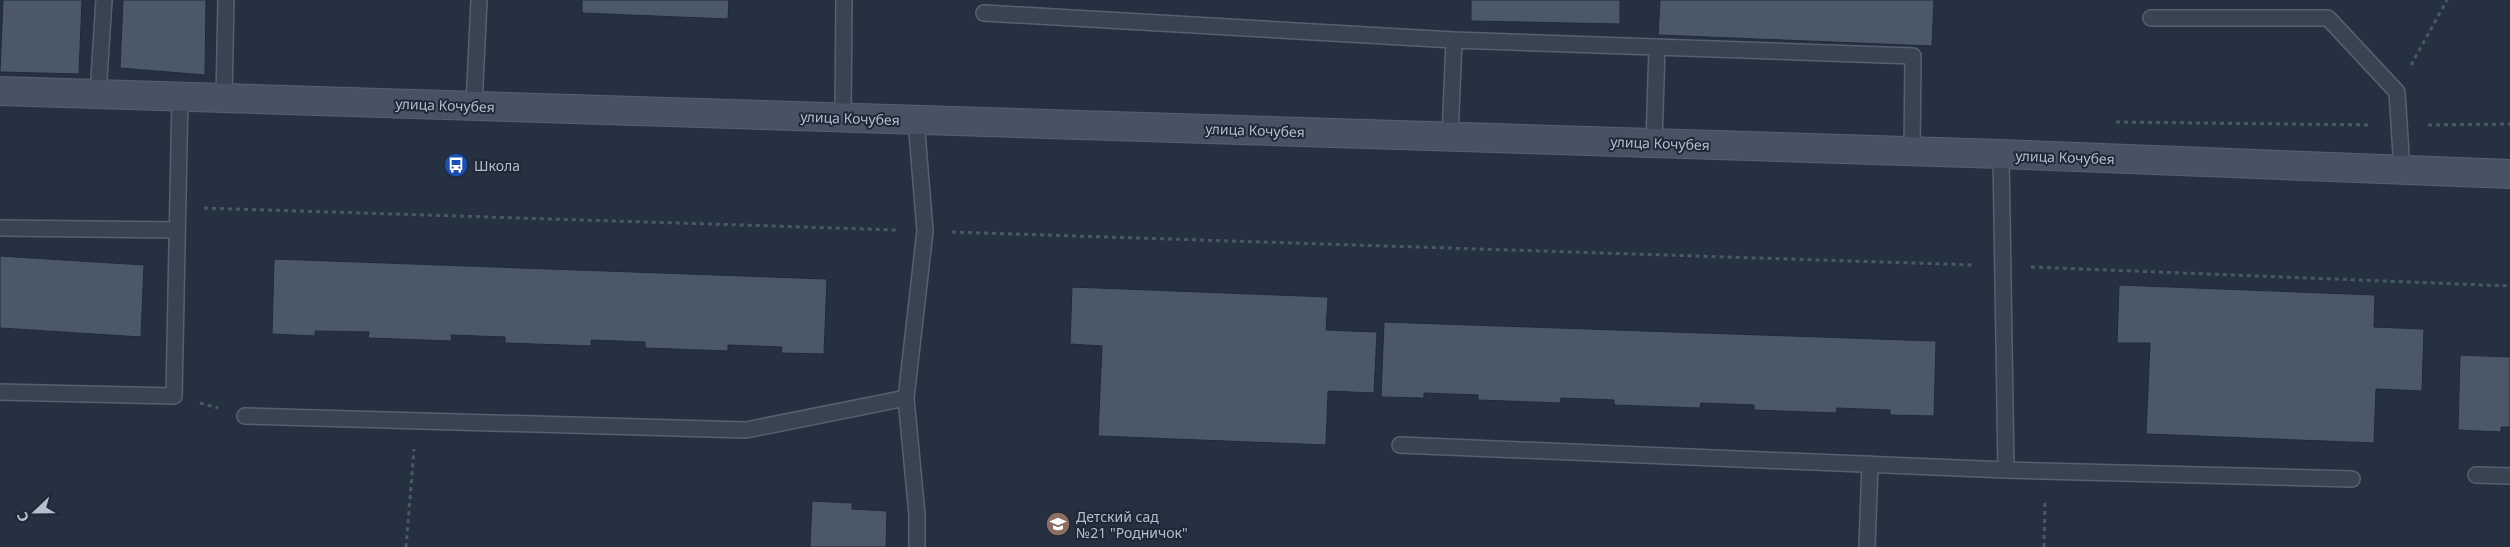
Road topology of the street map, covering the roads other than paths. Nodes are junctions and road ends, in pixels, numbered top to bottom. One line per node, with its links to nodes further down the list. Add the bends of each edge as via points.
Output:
1 (104, 0): 10 (lane)
2 (226, 0): 12 (lane)
3 (479, 0): 13 (lane)
4 (844, 0): 14 (lane)
5 (984, 13): 7 (lane)
6 (2151, 18): 20 (lane, via 2328,18 2396,92)
7 (1454, 40): 8 (lane); 16 (lane)
8 (1657, 47): 17 (lane); 18 (lane, via 1913,56)
9 (0, 91): 10 (street, улица Кочубея)
10 (98, 94): 11 (street, улица Кочубея)
11 (180, 96): 12 (street, улица Кочубея); 23 (lane)
12 (224, 97): 13 (street, улица Кочубея)
13 (474, 106): 14 (street, улица Кочубея)
14 (844, 117): 15 (street, улица Кочубея)
15 (916, 120): 16 (street, улица Кочубея); 25 (lane, via 925,231)
16 (1450, 136): 17 (street, улица Кочубея)
17 (1654, 143): 18 (street, улица Кочубея)
18 (1912, 151): 19 (street, улица Кочубея)
19 (2001, 154): 20 (street, улица Кочубея); 29 (lane)
20 (2402, 170): 21 (street, улица Кочубея)
21 (2510, 174)
22 (0, 228): 23 (lane)
23 (177, 230): 24 (lane, via 174,396)
24 (0, 392)
25 (906, 398): 26 (lane, via 746,430); 33 (lane)
26 (245, 416)
27 (1400, 445): 28 (lane)
28 (1870, 464): 29 (lane); 34 (lane)
29 (2006, 470): 32 (lane)
30 (2476, 475): 31 (lane)
31 (2510, 476)
32 (2352, 479)
33 (917, 547)
34 (1867, 547)

